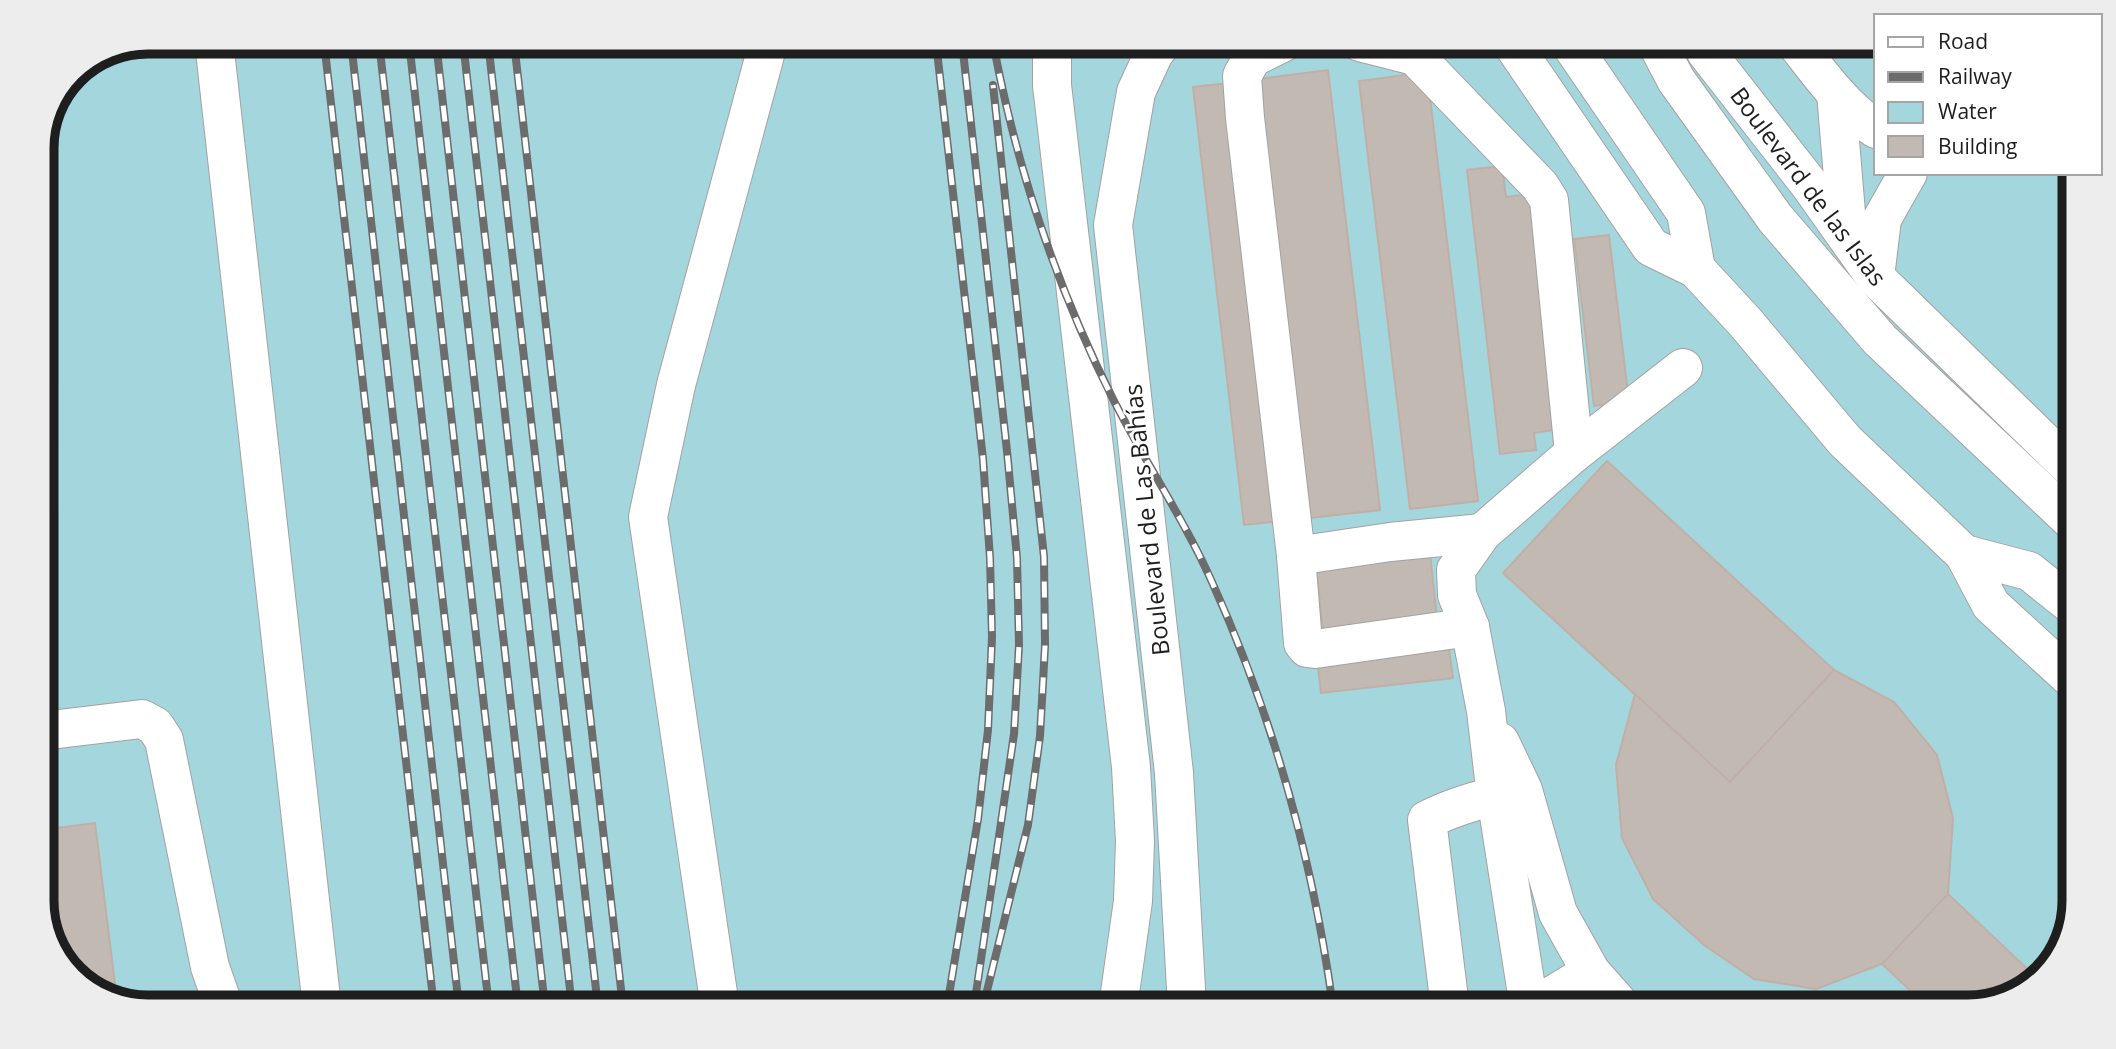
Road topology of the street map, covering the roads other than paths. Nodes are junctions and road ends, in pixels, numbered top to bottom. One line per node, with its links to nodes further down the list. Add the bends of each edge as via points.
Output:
1 (215, 54): 32 (street)
2 (766, 54): 33 (street, via 676,384 648,517)
3 (1052, 54): 34 (street, Boulevard de Las Bahías, via 1131,767 1133,901)
4 (1154, 54): 35 (street, Boulevard de Las Bahías, via 1136,92 1113,225 1174,773)
5 (1260, 54): 24 (street, via 1252,58 1242,76 1245,118)
6 (1407, 54): 19 (street, via 1415,56 1549,200)
7 (1519, 54): 16 (street, via 1651,247)
8 (1577, 54): 16 (street, via 1686,213)
9 (1662, 54): 21 (street, Boulevard de las Islas, via 1775,218 1880,340)
10 (1718, 54): 15 (street, Boulevard de las Islas)
11 (1804, 54): 12 (street)
12 (1836, 93): 13 (street); 15 (street)
13 (1874, 128)
14 (1907, 175): 17 (street, via 1882,219)
15 (1848, 237): 17 (street, Boulevard de las Islas)
16 (1696, 269): 23 (street, via 1845,441)
17 (1875, 276): 20 (street, Boulevard de las Islas)
18 (1683, 368): 19 (street)
19 (1574, 453): 22 (street)
20 (2062, 459)
21 (2062, 512)
22 (1482, 533): 24 (street); 26 (street, via 1456,570 1457,596)
23 (1964, 554): 25 (street, via 2029,571); 27 (street, via 1991,605)
24 (1296, 556): 26 (street, via 1307,648)
25 (2062, 597)
26 (1470, 627): 29 (street, via 1486,711)
27 (2062, 670)
28 (54, 730): 31 (street, via 142,719 155,726 164,740 210,967)
29 (1510, 793): 30 (street, via 1558,913); 36 (street, via 1427,820); 37 (street)
30 (1591, 972): 38 (street); 39 (street)
31 (220, 995)
32 (321, 995)
33 (718, 995)
34 (1120, 995)
35 (1186, 995)
36 (1449, 995)
37 (1530, 995)
38 (1552, 995)
39 (1611, 995)

